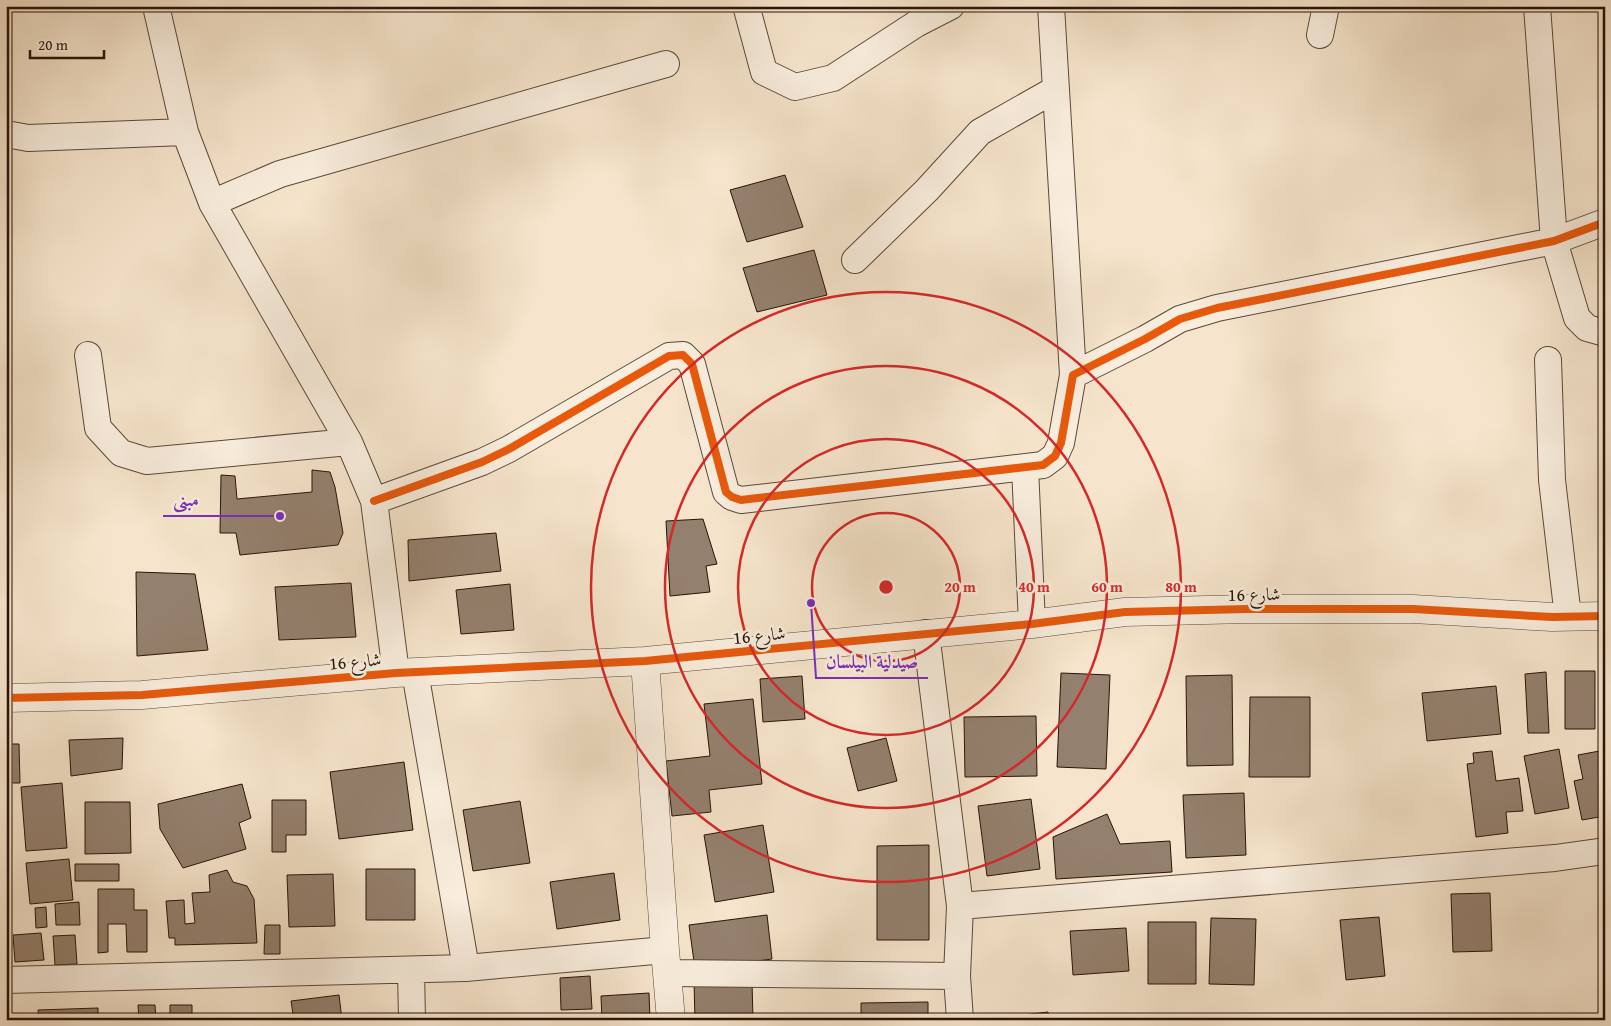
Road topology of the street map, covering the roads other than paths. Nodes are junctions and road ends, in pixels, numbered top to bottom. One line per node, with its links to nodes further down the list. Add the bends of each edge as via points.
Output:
1 (156, 6): 10 (street)
2 (951, 6): 6 (street, via 916,24 833,78 795,87 764,72)
3 (1051, 6): 9 (street)
4 (1326, 6): 7 (street)
5 (1537, 6): 14 (street)
6 (747, 9)
7 (1320, 35)
8 (666, 64): 12 (street, via 280,174)
9 (1056, 89): 15 (street, via 980,132 927,190); 19 (street)
10 (186, 132): 11 (street, via 28,138); 12 (street)
11 (6, 134)
12 (212, 203): 20 (street)
13 (1605, 222): 14 (street)
14 (1554, 241): 16 (street, via 1577,318 1587,328); 19 (street, via 1217,308 1180,319)
15 (854, 260)
16 (1605, 333)
17 (88, 355): 20 (street, via 98,428 121,453 147,461)
18 (1548, 360): 24 (street, via 1552,480)
19 (1073, 375): 21 (street, via 1061,443 1055,456 1043,466)
20 (350, 442): 22 (street)
21 (1025, 468): 22 (street, via 741,500 726,492 692,364 683,355 670,356 509,450); 25 (street)
22 (374, 501): 28 (street)
23 (1605, 616): 24 (street, شارع 16)
24 (1568, 617): 25 (street, شارع 16, via 1413,610 1247,609 1124,612)
25 (1032, 624): 26 (street, شارع 16)
26 (926, 633): 27 (street, شارع 16); 31 (street)
27 (645, 661): 28 (street, شارع 16); 32 (street)
28 (406, 672): 29 (street, شارع 16, via 142,695); 33 (street)
29 (6, 698)
30 (1605, 851): 31 (street, via 1555,858)
31 (960, 906): 35 (street)
32 (667, 961): 33 (street); 35 (street); 38 (street)
33 (466, 968): 34 (street)
34 (411, 970): 36 (street); 37 (street)
35 (957, 976): 39 (street)
36 (6, 980)
37 (412, 1020)
38 (671, 1020)
39 (960, 1020)

